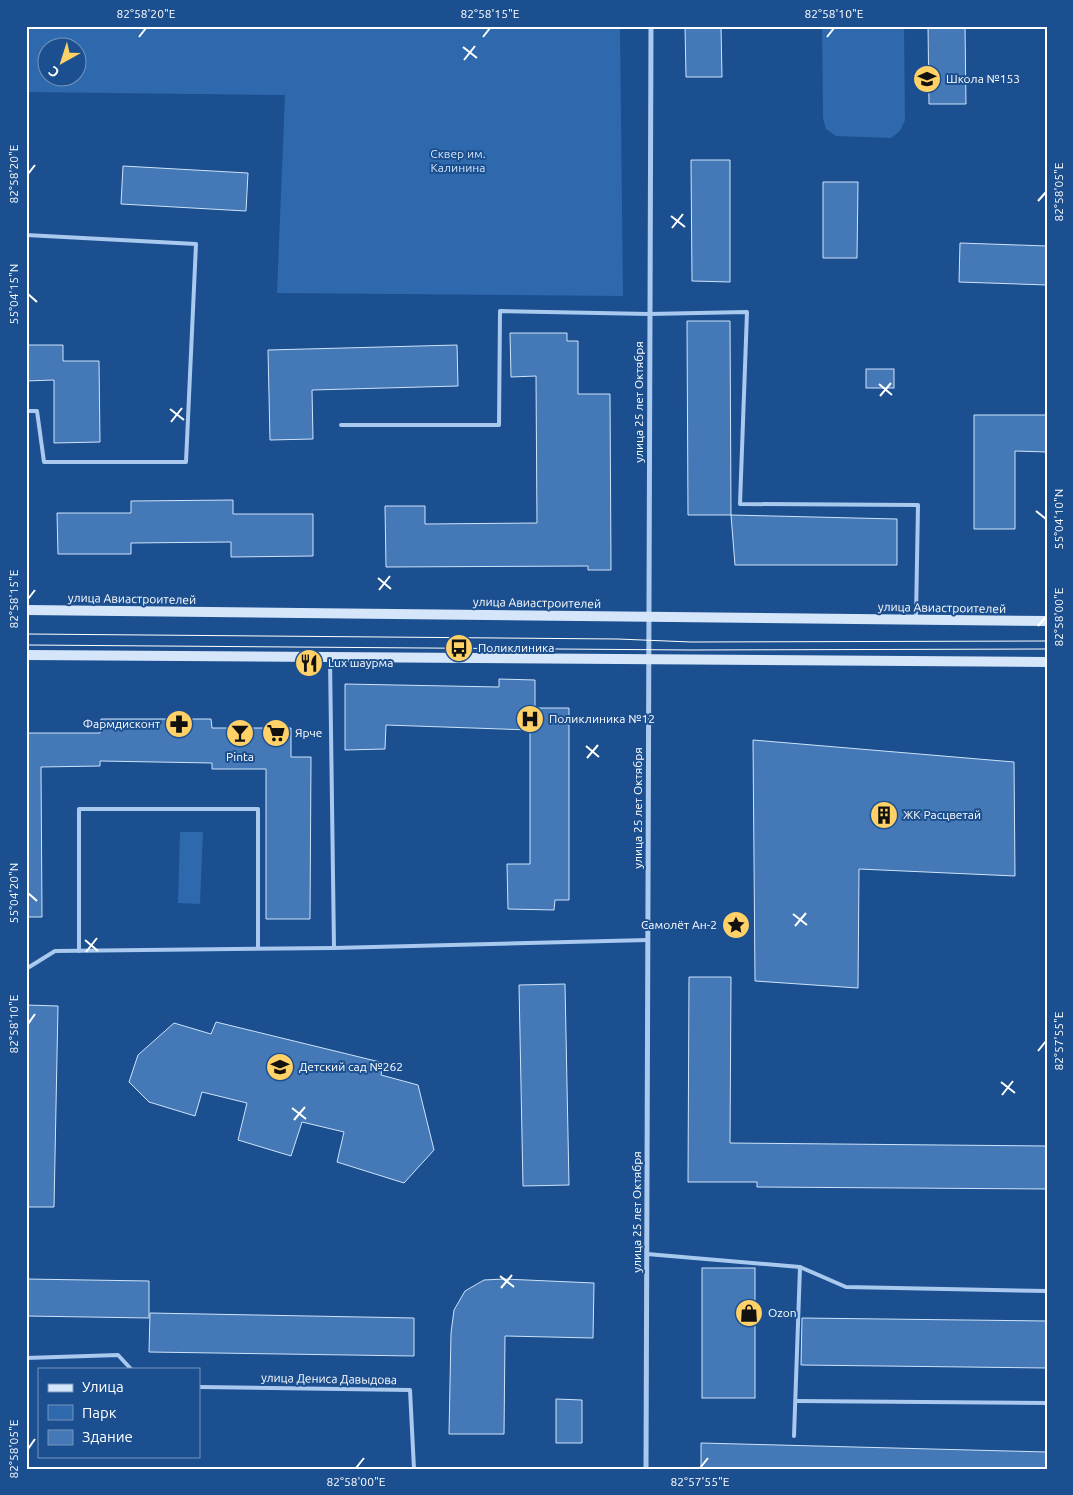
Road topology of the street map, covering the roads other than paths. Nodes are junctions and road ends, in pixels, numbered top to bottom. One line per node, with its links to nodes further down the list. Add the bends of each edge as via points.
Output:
1 (651, 26): 3 (street, улица 25 лет Октября)
2 (26, 235): 4 (lane, via 196,244 186,462 44,462 37,411)
3 (649, 314): 5 (lane, via 500,311 499,425); 7 (street, улица 25 лет Октября); 8 (lane, via 747,312 740,504 918,505)
4 (26, 411)
5 (341, 425)
6 (26, 610): 7 (main road, улица Авиастроителей)
7 (648, 617): 8 (main road, улица Авиастроителей); 12 (street, улица 25 лет Октября)
8 (916, 620): 9 (main road, улица Авиастроителей)
9 (1047, 621)
10 (26, 654): 11 (main road)
11 (330, 657): 12 (main road); 16 (lane)
12 (648, 658): 13 (main road); 14 (street, улица 25 лет Октября)
13 (1047, 662)
14 (648, 940): 16 (lane); 19 (street, улица 25 лет Октября)
15 (258, 948): 16 (lane); 17 (lane); 17 (lane, via 258,809 79,809)
16 (334, 948)
17 (79, 951): 18 (lane, via 55,951)
18 (26, 969)
19 (647, 1254): 20 (lane); 29 (street, улица 25 лет Октября)
20 (800, 1267): 21 (lane, via 846,1287); 25 (lane)
21 (1047, 1292)
22 (26, 1358): 23 (lane, via 118,1355)
23 (130, 1368)
24 (200, 1387): 28 (lane, улица Дениса Давыдова, via 410,1390)
25 (796, 1402): 26 (lane); 27 (lane)
26 (1047, 1403)
27 (794, 1436)
28 (414, 1469)
29 (646, 1469)

